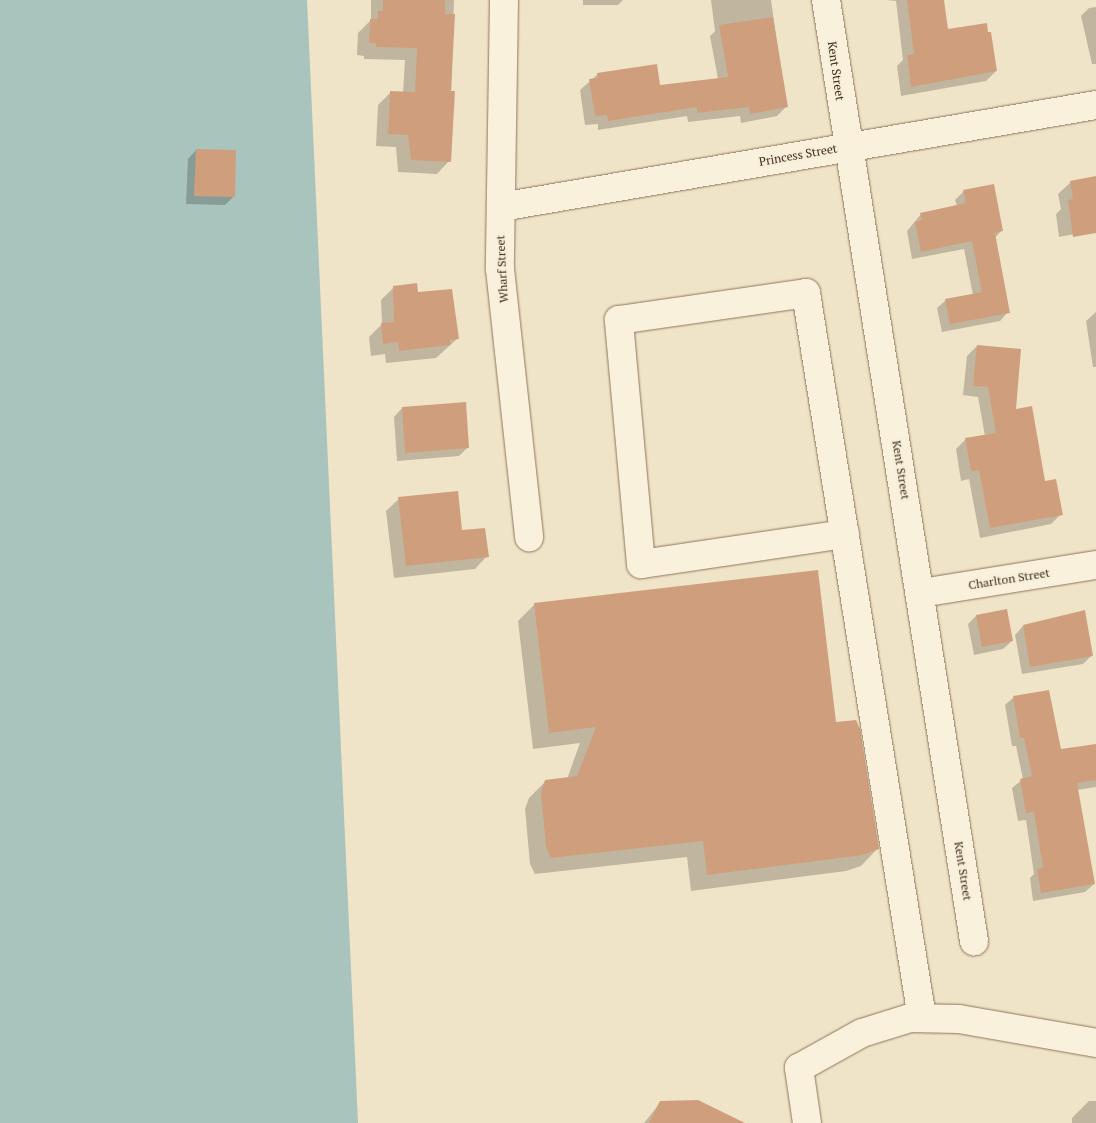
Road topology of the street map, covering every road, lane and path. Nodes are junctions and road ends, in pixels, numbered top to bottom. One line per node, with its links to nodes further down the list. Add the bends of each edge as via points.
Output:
1 (504, 0): 5 (street, Wharf Street)
2 (826, 0): 4 (street, Kent Street)
3 (1096, 105): 4 (street, Princess Street)
4 (848, 146): 5 (street, Princess Street); 9 (street, Kent Street)
5 (501, 207): 7 (street, Wharf Street, via 500,269)
6 (845, 534): 6 (street, via 806,293 619,320 642,564); 11 (street)
7 (529, 537)
8 (1096, 564): 9 (street, Charlton Street)
9 (921, 592): 10 (street, Kent Street)
10 (974, 941)
11 (922, 1018): 12 (street, via 959,1019); 13 (street, via 910,1018 862,1033 799,1068)
12 (1096, 1043)
13 (807, 1123)

